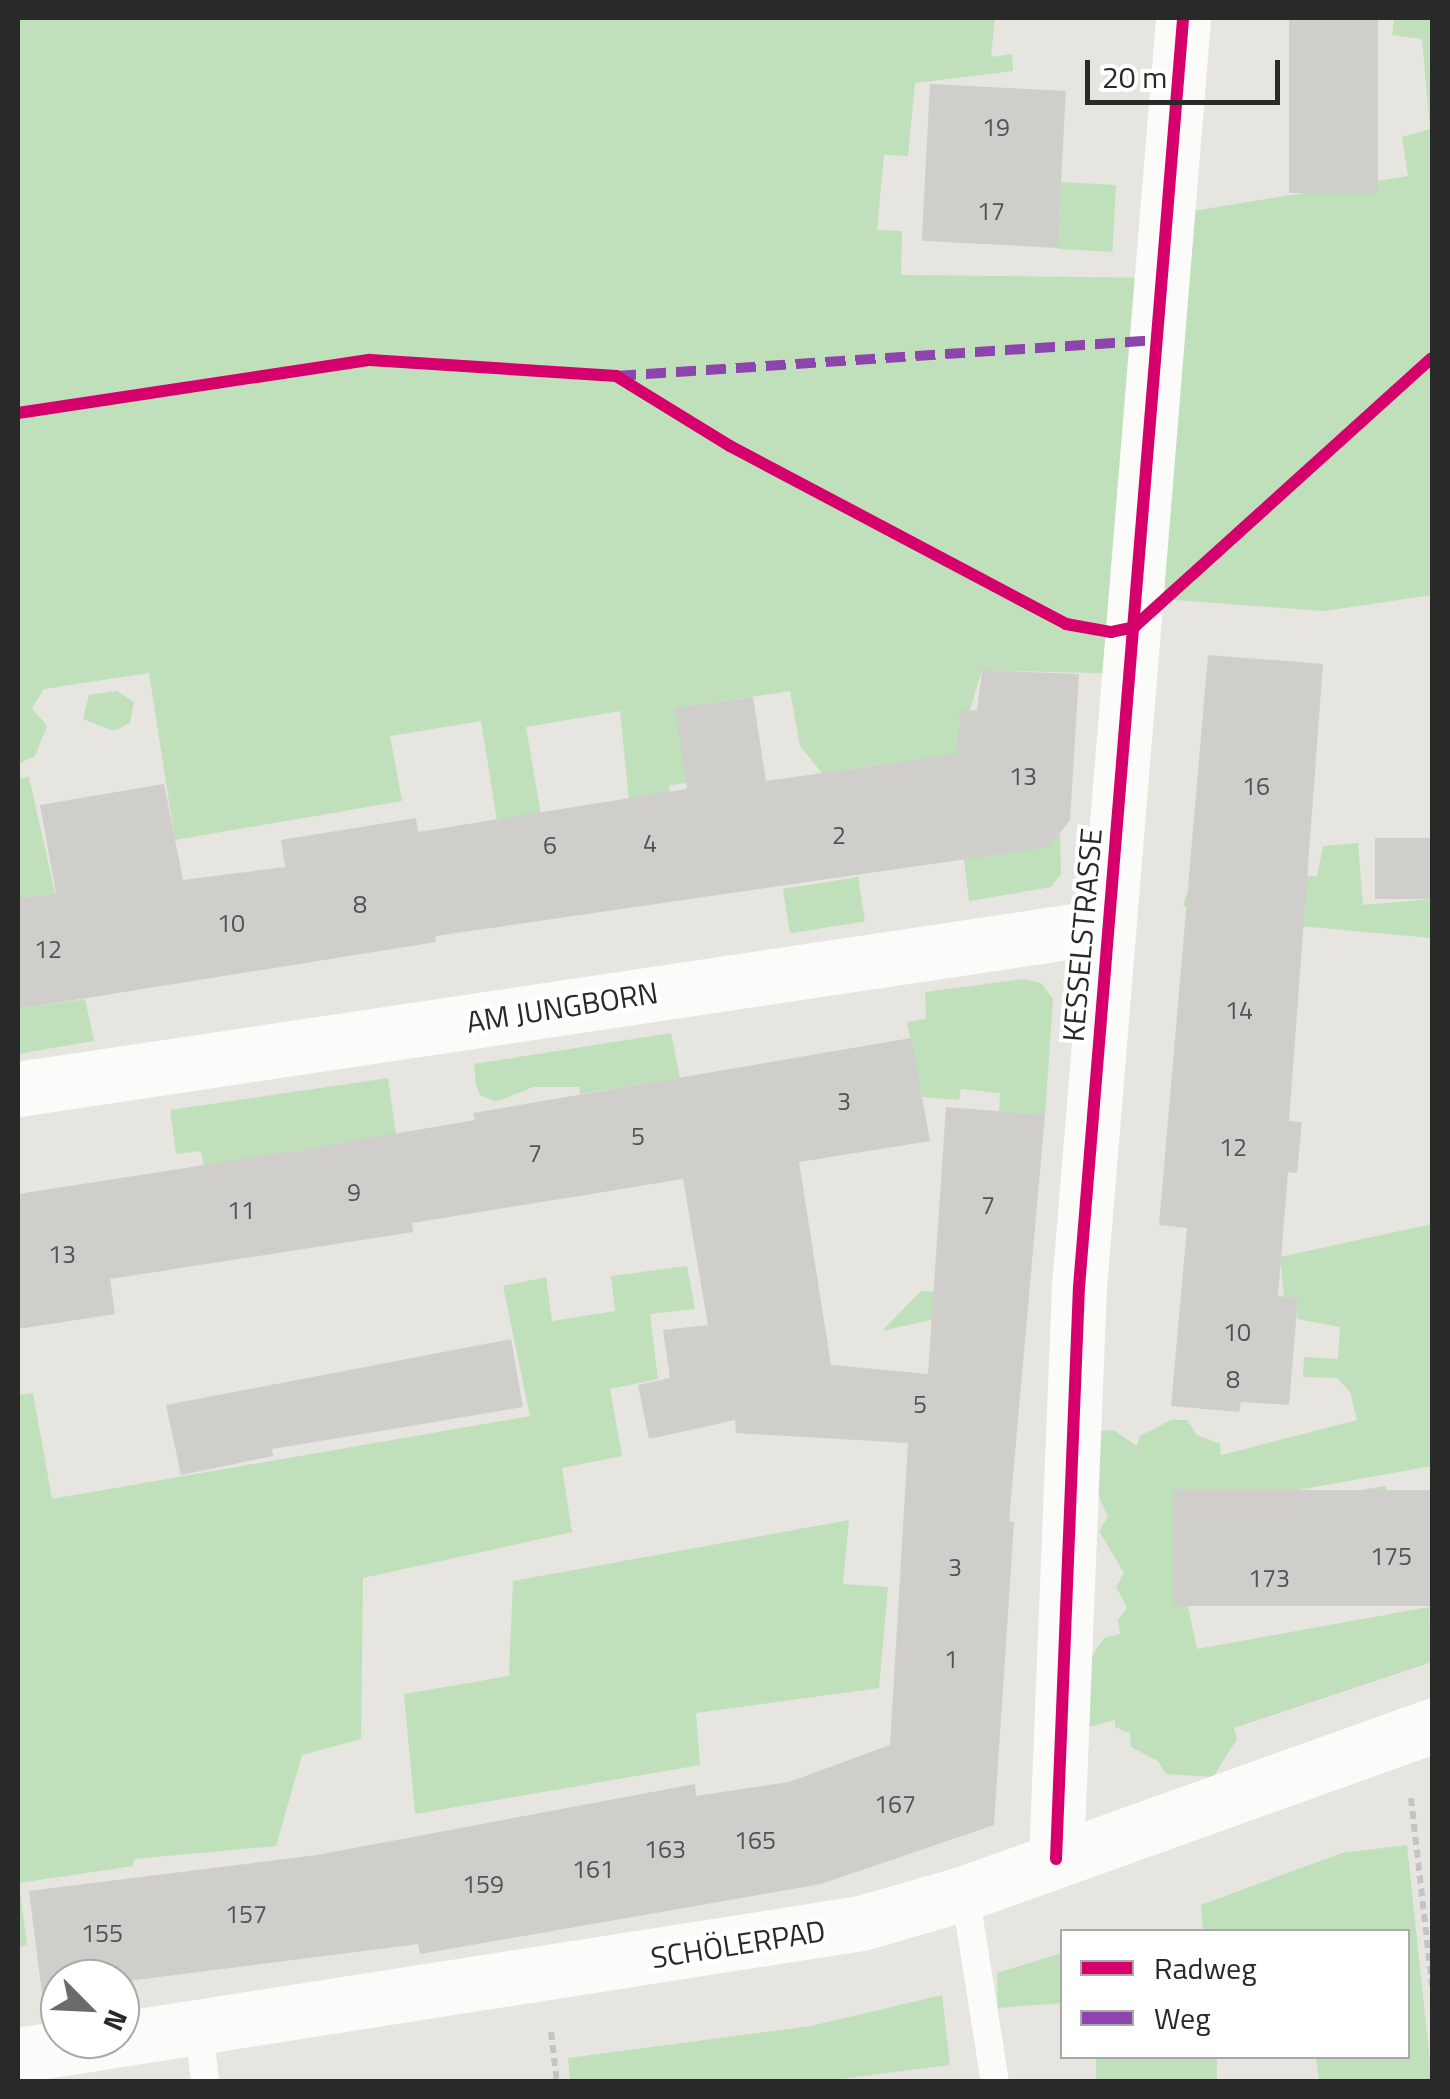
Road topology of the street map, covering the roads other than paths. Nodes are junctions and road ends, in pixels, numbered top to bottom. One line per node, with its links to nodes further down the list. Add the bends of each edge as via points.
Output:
1 (1183, 18): 2 (street, KESSELSTRASSE)
2 (1107, 926): 3 (street, AM JUNGBORN); 5 (street, KESSELSTRASSE, via 1064,1566)
3 (18, 1089)
4 (1418, 1731): 5 (street, SCHÖLERPAD)
5 (1056, 1859): 6 (street, SCHÖLERPAD)
6 (964, 1894): 8 (street, SCHÖLERPAD, via 778,1940); 9 (lane)
7 (18, 2055): 8 (street, SCHÖLERPAD)
8 (202, 2055)
9 (995, 2082)

